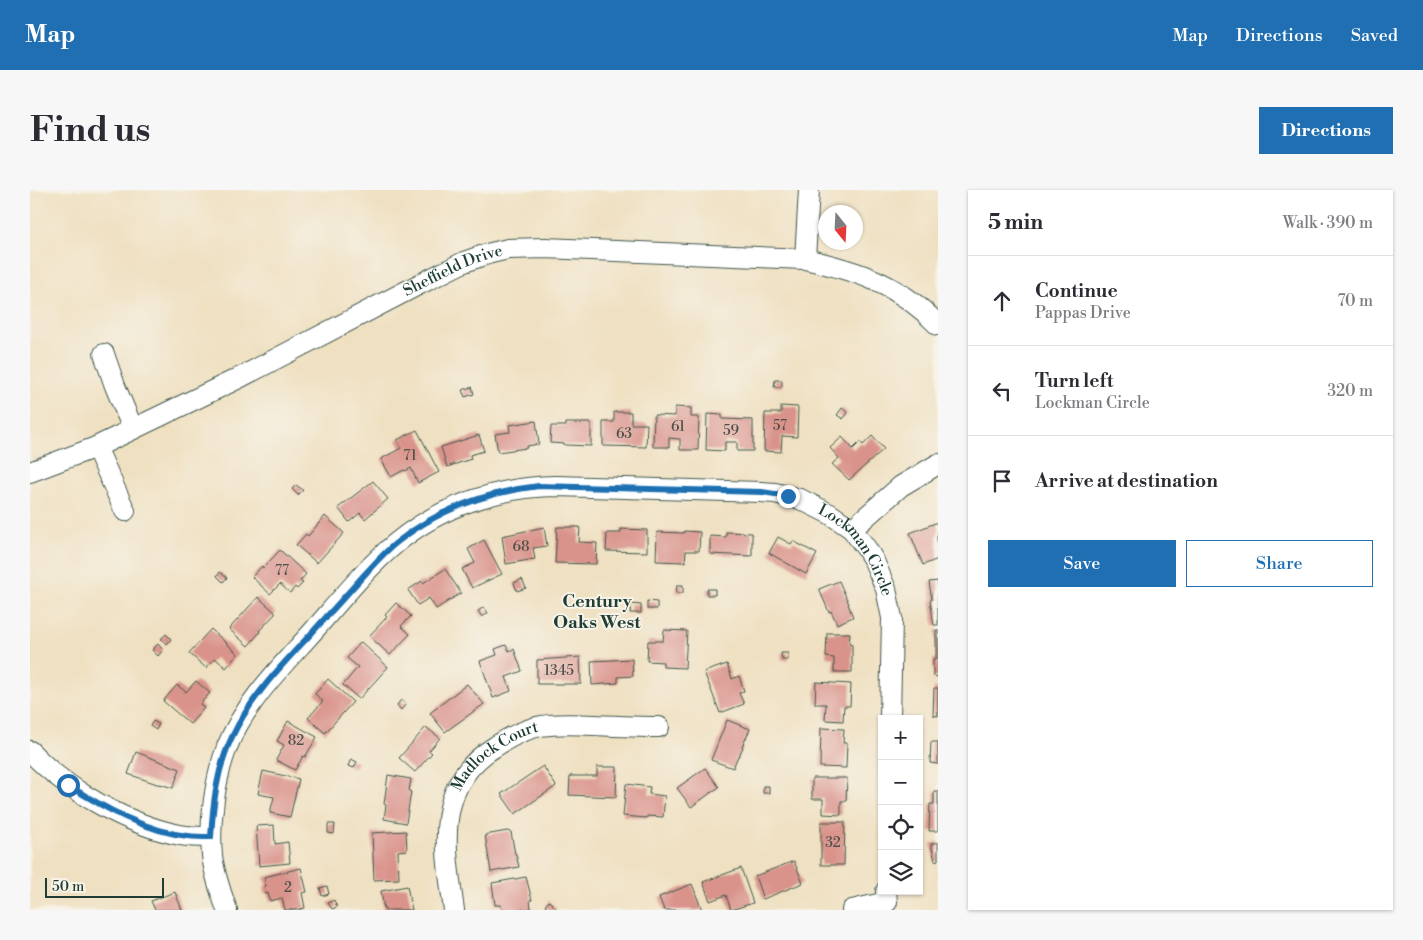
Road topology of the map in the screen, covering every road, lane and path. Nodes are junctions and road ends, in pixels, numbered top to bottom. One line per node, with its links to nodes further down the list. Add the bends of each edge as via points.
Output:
1 (808, 190): 2 (street)
2 (805, 258): 3 (street, Sheffield Drive, via 844,268 896,291); 5 (street, Sheffield Drive, via 545,248 508,249 487,254 464,262)
3 (938, 325)
4 (104, 354): 5 (street)
5 (134, 429): 6 (street, Sheffield Drive)
6 (96, 447): 8 (street, Sheffield Drive); 9 (street)
7 (938, 464): 10 (street, via 901,486)
8 (30, 472)
9 (124, 511)
10 (852, 529): 11 (street, Lockman Circle, via 874,561 890,602); 14 (street, Lockman Circle, via 810,503 762,492 539,486 490,495 435,517 385,553 249,706 226,749 212,810)
11 (890, 715)
12 (659, 727): 17 (street, Madlock Court, via 541,726 514,734 481,754 460,780 448,812 446,844)
13 (30, 752): 14 (street, via 68,785 125,816 175,834)
14 (211, 837): 16 (street, Lockman Circle, via 214,864)
15 (886, 895): 18 (street, via 887,902)
16 (227, 910)
17 (454, 910)
18 (852, 910)

